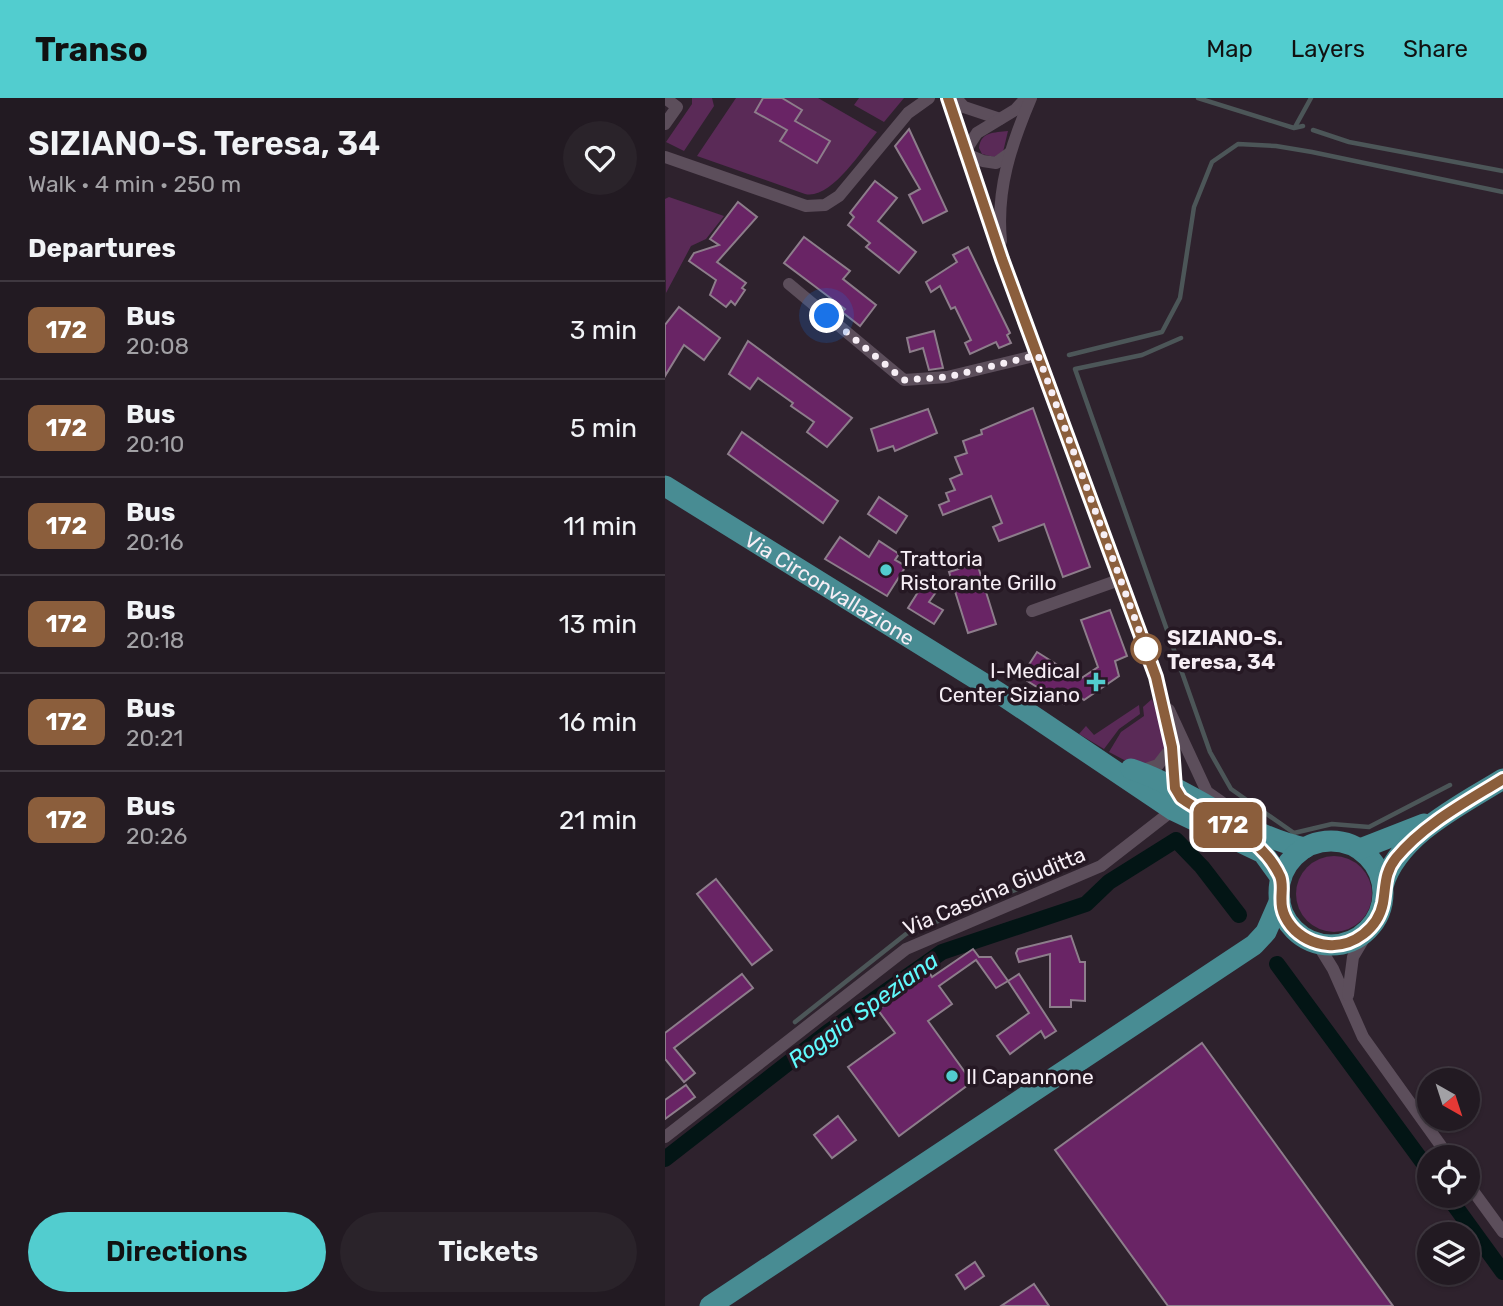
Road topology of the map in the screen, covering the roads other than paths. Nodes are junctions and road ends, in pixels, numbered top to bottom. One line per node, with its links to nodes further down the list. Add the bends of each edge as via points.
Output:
1 (665, 98): 7 (street, via 677,107)
2 (929, 98): 10 (street, via 908,113 839,196 819,206 806,206)
3 (948, 98): 8 (street)
4 (956, 98): 6 (street, via 964,107)
5 (1028, 98): 6 (street); 9 (street)
6 (1000, 119): 8 (street, via 977,133)
7 (665, 124)
8 (964, 153): 9 (street, via 996,163); 11 (street)
9 (1010, 153): 11 (street, via 998,215)
10 (665, 157)
11 (1002, 259): 13 (street)
12 (789, 284): 13 (street, via 904,380 947,377)
13 (1038, 355): 15 (street)
14 (665, 486): 19 (main road, Via Circonvallazione)
15 (1119, 580): 16 (street); 17 (street)
16 (1032, 611)
17 (1160, 690): 18 (street); 25 (street, via 1207,792 1258,826)
18 (1172, 747): 20 (street, via 1158,765); 22 (street)
19 (1102, 760): 20 (main road); 23 (main road)
20 (1137, 771): 22 (main road)
21 (1503, 779): 24 (main road)
22 (1175, 788): 25 (main road)
23 (1173, 810): 25 (main road); 34 (street, Via Cascina Giuditta, via 1101,866 907,949)
24 (1442, 817): 27 (main road); 28 (main road, via 1395,859)
25 (1265, 844): 26 (main road); 29 (main road)
26 (1305, 848): 27 (main road, via 1332,841); 29 (main road, via 1287,866)
27 (1360, 849): 28 (main road, via 1376,865)
28 (1383, 886): 30 (main road, via 1383,902)
29 (1280, 889): 31 (main road, via 1283,914); 32 (main road, via 1266,932)
30 (1369, 930): 31 (main road, via 1345,944); 33 (street, via 1353,957)
31 (1310, 940): 32 (main road, via 1281,936); 33 (street)
32 (1254, 945): 38 (main road)
33 (1347, 999): 35 (street, via 1363,1037)
34 (665, 1137)
35 (1440, 1145)
36 (1480, 1200): 37 (street)
37 (1503, 1232)
38 (710, 1306)

